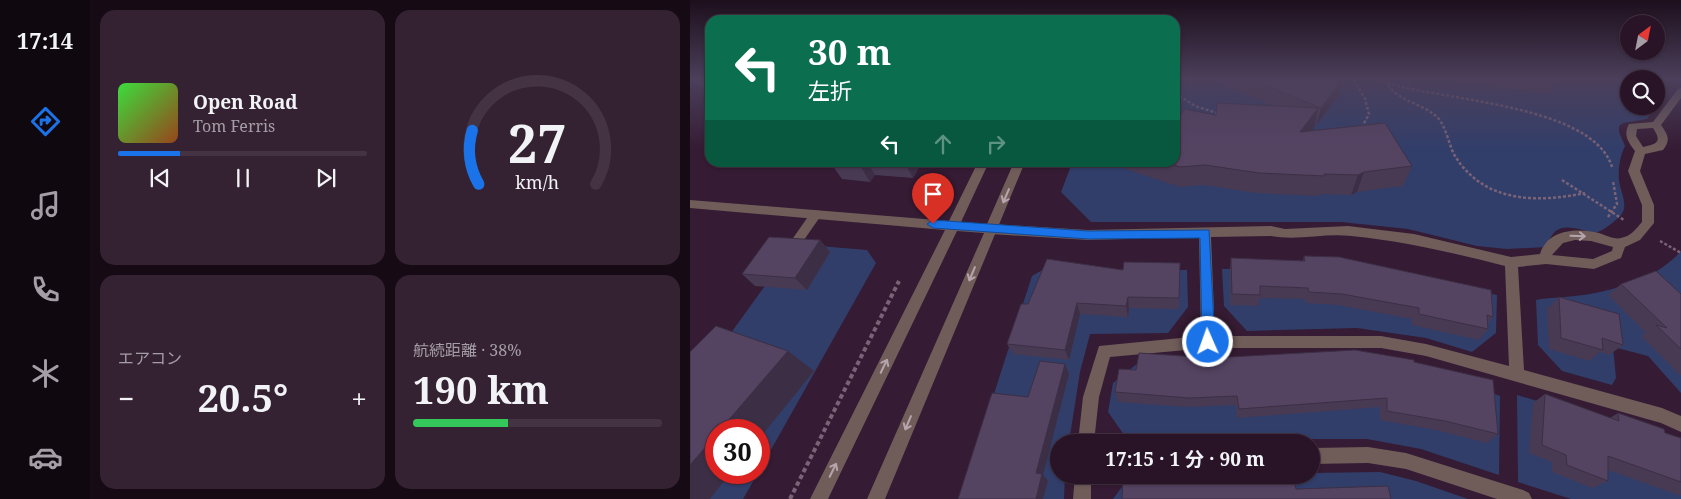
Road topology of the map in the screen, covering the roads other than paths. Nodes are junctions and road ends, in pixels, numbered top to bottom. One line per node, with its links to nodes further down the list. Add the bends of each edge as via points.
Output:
1 (1672, 103): 2 (street)
2 (1656, 125): 3 (street, via 1663,135 1663,142 1659,147); 3 (street, via 1633,126 1630,130)
3 (1640, 151): 12 (street, via 1634,171 1648,205 1648,223 1636,237)
4 (982, 167): 8 (street)
5 (1018, 167): 9 (street, one-way to 9)
6 (690, 204): 7 (street)
7 (816, 214): 8 (street); 11 (street)
8 (952, 226): 9 (street); 21 (street, one-way to 8)
9 (991, 229): 10 (street, via 1088,235); 22 (street, one-way to 22)
10 (1205, 233): 14 (street, via 1348,231 1414,239); 15 (street)
11 (795, 244)
12 (1620, 244): 13 (street, via 1617,254 1594,264); 13 (street, one-way to 12, via 1546,253 1559,239 1568,236 1599,238)
13 (1546, 259): 14 (street)
14 (1511, 262): 16 (street)
15 (1208, 342): 16 (street, via 1381,342 1426,350); 18 (street, via 1104,351 1091,397)
16 (1517, 376): 17 (street)
17 (1681, 424)
18 (1087, 434)
19 (1320, 456): 24 (street, via 1368,454 1406,461)
20 (1083, 484): 23 (street)
21 (819, 499)
22 (876, 499)
23 (1082, 499)
24 (1522, 499)

